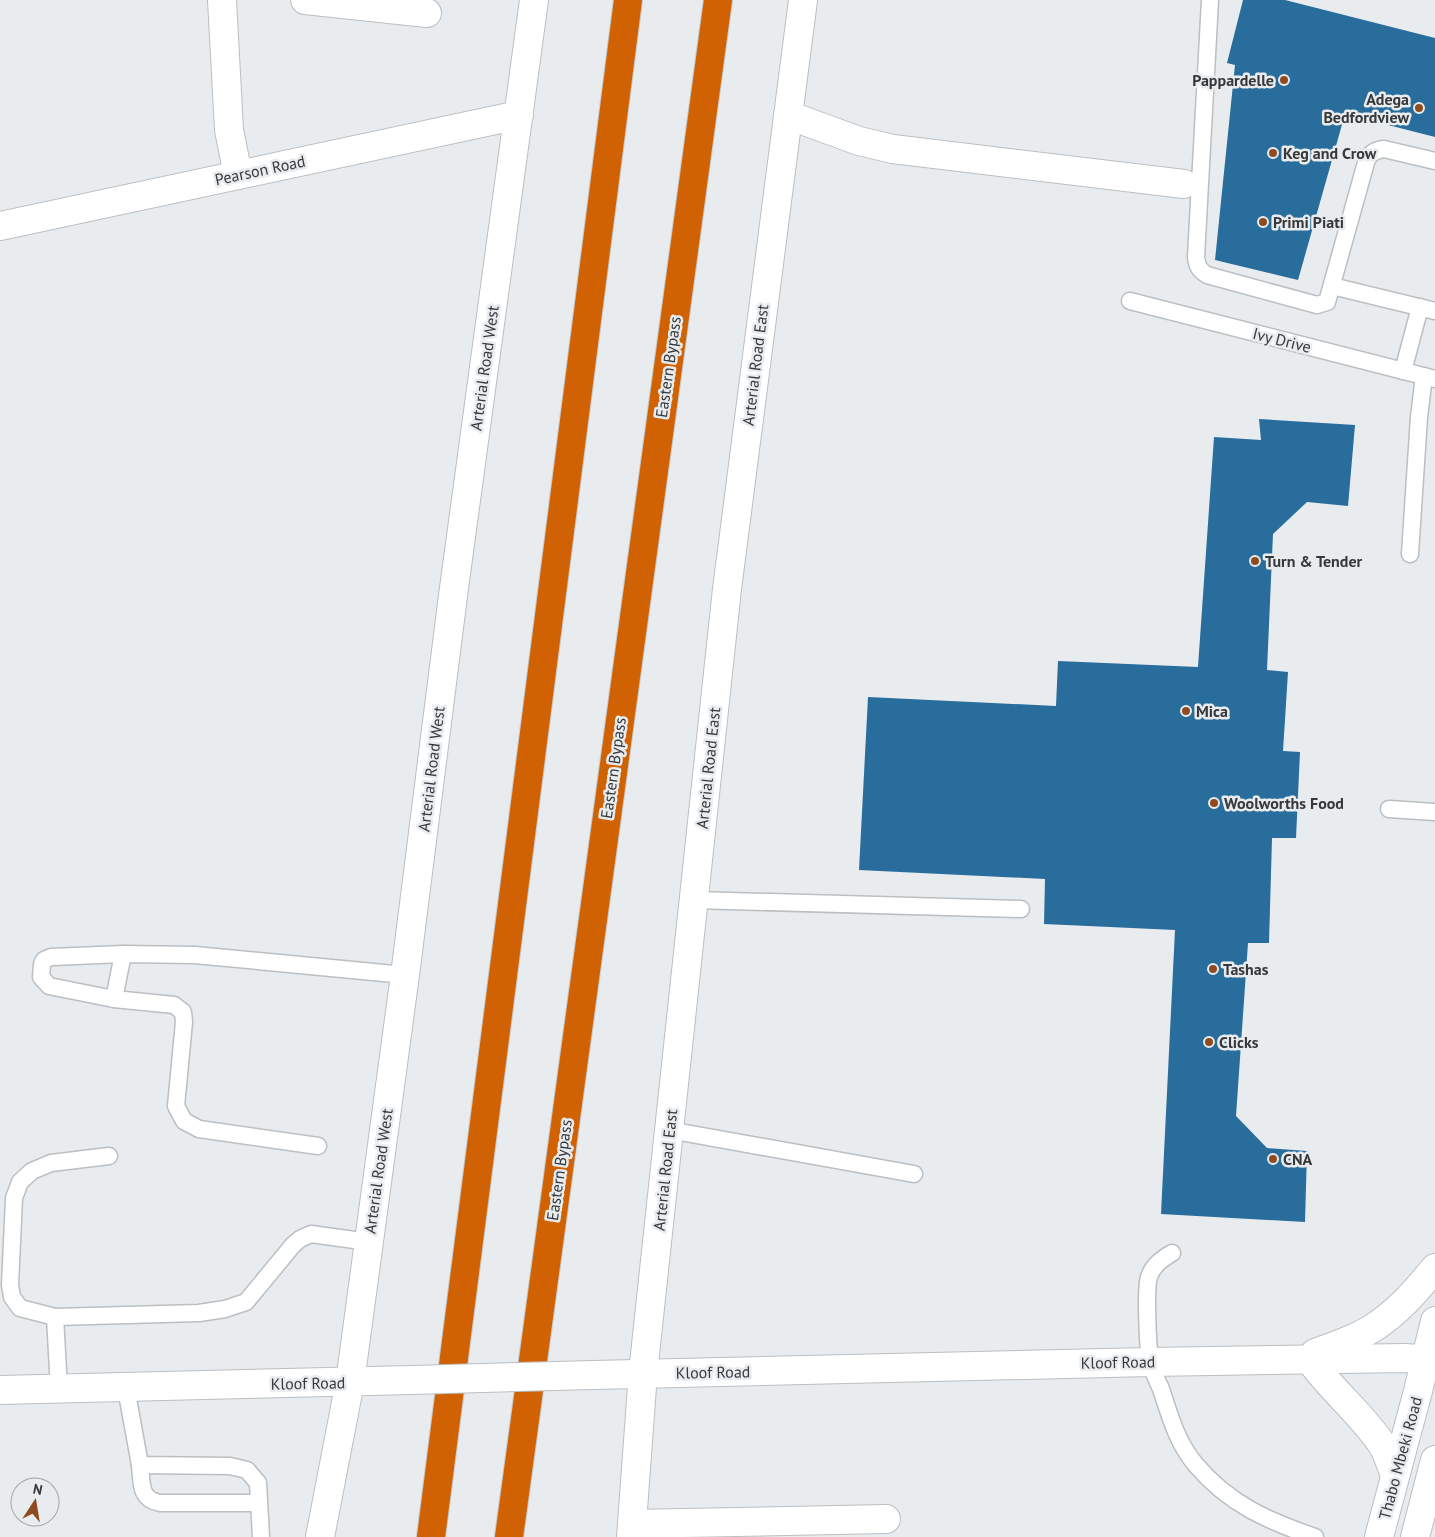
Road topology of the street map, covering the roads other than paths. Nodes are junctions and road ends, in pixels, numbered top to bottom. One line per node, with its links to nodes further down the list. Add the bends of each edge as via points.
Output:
1 (222, 0): 12 (street, via 229,130)
2 (305, 0): 8 (street)
3 (534, 0): 9 (street, Arterial Road West)
4 (628, 0): 55 (highway)
5 (718, 0): 48 (highway, Eastern Bypass)
6 (803, 0): 10 (street, Arterial Road East)
7 (1210, 0): 15 (lane, via 1197,265 1207,275 1317,305 1327,302)
8 (427, 13)
9 (519, 115): 12 (street, Pearson Road); 26 (street, Arterial Road West)
10 (788, 115): 13 (street, via 893,149); 23 (street, Arterial Road East, via 727,589)
11 (1435, 161): 15 (lane, via 1384,150 1371,154)
12 (238, 175): 14 (street, Pearson Road)
13 (1184, 184)
14 (0, 226)
15 (1332, 286): 17 (lane)
16 (1130, 301): 18 (lane, Ivy Drive)
17 (1427, 309): 18 (lane)
18 (1402, 371): 19 (lane, Ivy Drive)
19 (1430, 378): 20 (lane, via 1418,417)
20 (1410, 554)
21 (1389, 809): 22 (lane)
22 (1435, 812)
23 (694, 900): 24 (lane); 28 (street, Arterial Road East)
24 (1022, 909)
25 (123, 954): 26 (lane, via 195,955); 27 (lane); 27 (lane, via 51,957 42,964 41,977 49,986)
26 (405, 975): 32 (street, Arterial Road West)
27 (114, 998): 29 (lane, via 174,1006 183,1012 176,1106 184,1121 199,1129)
28 (669, 1130): 31 (lane); 40 (street, Arterial Road East)
29 (318, 1146)
30 (108, 1156): 35 (lane, via 51,1163 32,1171 20,1182 14,1198 12,1297 20,1308)
31 (914, 1174)
32 (369, 1242): 35 (lane, via 311,1234 300,1239 246,1302 225,1309); 41 (street, Arterial Road West)
33 (1172, 1253): 39 (lane, via 1154,1267 1149,1277)
34 (1435, 1268): 38 (street, via 1397,1310 1372,1328)
35 (55, 1317): 43 (lane)
36 (1435, 1321): 37 (street, Thabo Mbeki Road)
37 (1431, 1359): 38 (street, Kloof Road); 47 (street, Thabo Mbeki Road)
38 (1303, 1360): 39 (street, Kloof Road); 47 (street, via 1356,1411 1384,1447)
39 (1150, 1362): 40 (street, Kloof Road); 52 (lane, via 1179,1441 1195,1464)
40 (643, 1373): 41 (street, Kloof Road, bridge); 51 (street, Arterial Road East)
41 (350, 1382): 42 (street, Kloof Road); 54 (street, Arterial Road West)
42 (126, 1388): 43 (street, Kloof Road); 46 (lane)
43 (58, 1389): 44 (street, Kloof Road)
44 (0, 1390)
45 (1434, 1464): 60 (street)
46 (140, 1465): 49 (lane, via 230,1466 247,1470 258,1484); 49 (lane, via 144,1494 151,1501)
47 (1395, 1475): 59 (street, Thabo Mbeki Road)
48 (515, 1490): 56 (highway, Eastern Bypass); 57 (highway)
49 (259, 1503): 53 (lane)
50 (886, 1519): 51 (street)
51 (631, 1530)
52 (1273, 1530): 58 (lane)
53 (261, 1537)
54 (320, 1537)
55 (431, 1537)
56 (509, 1537)
57 (514, 1537)
58 (1315, 1537)
59 (1379, 1537)
60 (1415, 1537)

